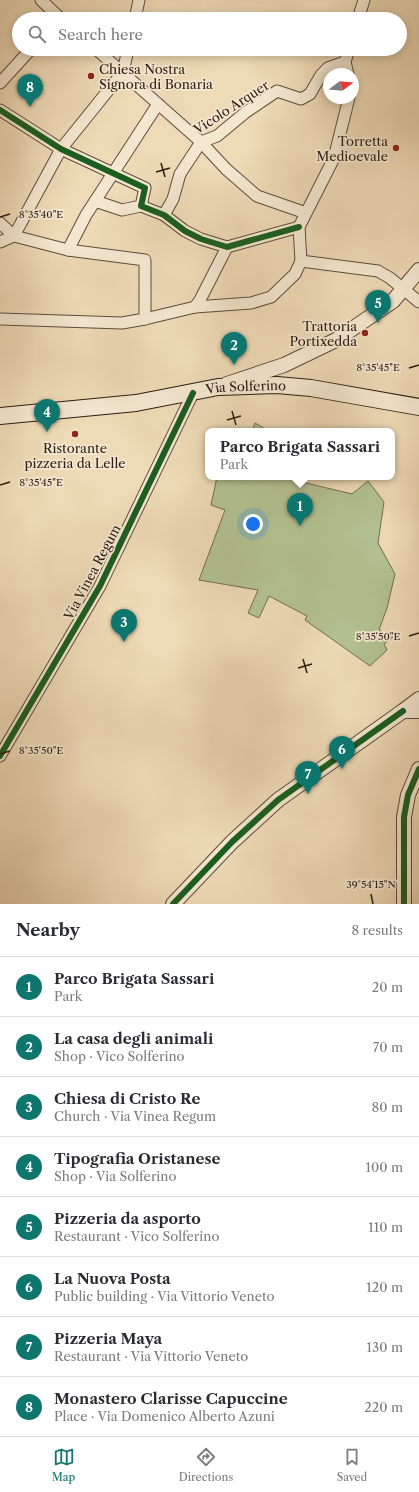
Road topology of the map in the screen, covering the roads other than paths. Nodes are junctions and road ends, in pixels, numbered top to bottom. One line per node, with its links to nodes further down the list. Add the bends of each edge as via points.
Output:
1 (41, 0): 4 (street)
2 (139, 0): 5 (street)
3 (364, 0): 6 (street)
4 (54, 12)
5 (136, 12)
6 (360, 12)
7 (25, 56): 14 (street)
8 (104, 56): 13 (street)
9 (126, 56): 13 (street)
10 (347, 56): 11 (street)
11 (345, 62): 12 (street); 18 (street, Vicolo Arquer, via 328,68 310,94 301,99 277,91 217,136)
12 (346, 68)
13 (123, 72): 15 (street); 19 (street)
14 (0, 83)
15 (158, 104): 18 (street); 20 (street)
16 (348, 104): 23 (street, via 334,158)
17 (0, 110): 19 (street)
18 (201, 142): 23 (street, via 257,196); 24 (street, Vicolo Arquer, via 180,174 173,199)
19 (61, 148): 20 (street); 27 (street)
20 (114, 173): 21 (street); 22 (street, via 144,188)
21 (95, 201): 22 (street, via 122,210); 30 (street)
22 (141, 206): 24 (street)
23 (306, 213): 26 (street)
24 (164, 215): 29 (street, via 185,231)
25 (0, 223): 27 (street)
26 (300, 226): 29 (street); 31 (street)
27 (14, 236): 28 (street); 30 (street)
28 (0, 242)
29 (227, 247): 35 (street)
30 (68, 250): 36 (street, via 145,260)
31 (301, 261): 33 (street, via 378,271); 35 (street, via 295,274 271,297 251,303)
32 (419, 270): 33 (street)
33 (403, 289): 34 (street); 38 (street, via 392,301 336,340)
34 (419, 302)
35 (195, 307): 36 (street)
36 (145, 319): 37 (street, via 122,322)
37 (0, 320)
38 (284, 365): 39 (street); 40 (street)
39 (277, 385): 40 (main road, Via Solferino); 42 (main road, Via Solferino, via 312,388)
40 (218, 387): 41 (main road, Via Solferino)
41 (193, 393): 43 (main road, Via Solferino, via 136,403); 47 (street, Via Vinea Regum, via 100,586)
42 (419, 407)
43 (0, 416)
44 (419, 699): 45 (street)
45 (403, 711): 46 (street); 49 (street, via 278,800 232,842)
46 (419, 711)
47 (0, 756)
48 (419, 769): 50 (street, via 408,795 404,817)
49 (173, 904)
50 (404, 904)

